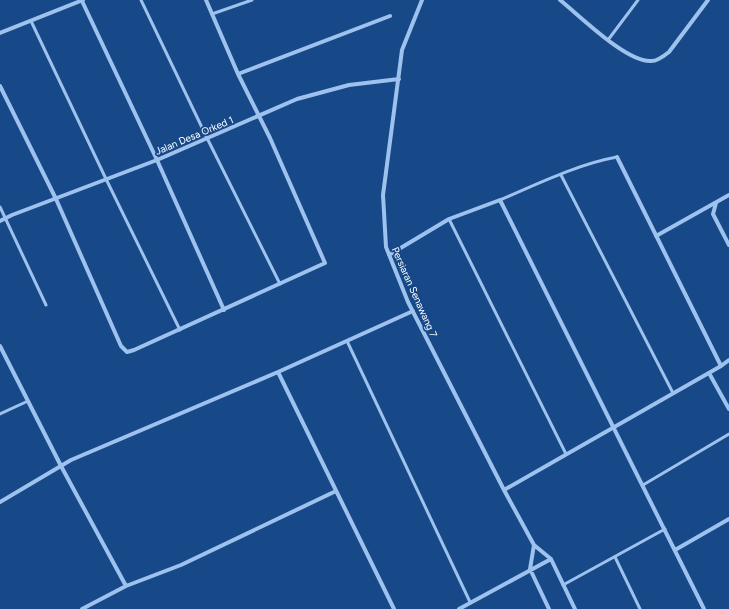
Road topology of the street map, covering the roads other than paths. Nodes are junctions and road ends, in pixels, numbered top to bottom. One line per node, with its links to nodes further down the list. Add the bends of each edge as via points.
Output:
1 (83, 0): 12 (street); 21 (street)
2 (141, 0): 19 (lane)
3 (206, 0): 10 (street)
4 (252, 0): 10 (lane)
5 (422, 0): 16 (street, Persiaran Senawang 7, via 402,50)
6 (560, 0): 9 (street)
7 (638, 0): 14 (lane)
8 (708, 0): 14 (street, via 669,52 651,62 640,60)
9 (566, 2): 14 (street)
10 (212, 14): 15 (street)
11 (390, 16): 15 (street)
12 (32, 21): 13 (street); 23 (lane)
13 (0, 33)
14 (608, 40)
15 (238, 74): 18 (street)
16 (399, 80): 18 (street, Jalan Desa Orked 1, via 349,85 297,99); 34 (street, Persiaran Senawang 7, via 383,195 386,247)
17 (0, 86): 25 (street)
18 (259, 116): 19 (street, Jalan Desa Orked 1); 35 (street, via 325,263)
19 (207, 138): 21 (street, Jalan Desa Orked 1); 35 (lane)
20 (617, 157): 22 (lane); 32 (street)
21 (157, 160): 23 (street, Jalan Desa Orked 1); 37 (street)
22 (561, 175): 26 (lane); 47 (lane)
23 (106, 180): 25 (street, Jalan Desa Orked 1); 39 (lane)
24 (729, 195): 27 (street)
25 (56, 199): 29 (street, Jalan Desa Orked 1); 39 (street, via 121,346 127,352)
26 (500, 200): 30 (street); 51 (street)
27 (716, 203): 32 (street); 33 (street, via 713,214)
28 (0, 207): 29 (lane)
29 (5, 219): 31 (street, Jalan Desa Orked 1); 36 (lane)
30 (448, 219): 34 (street); 53 (lane)
31 (0, 221)
32 (656, 236): 44 (street)
33 (729, 245)
34 (389, 255): 38 (street, Persiaran Senawang 7)
35 (280, 284): 37 (street)
36 (46, 306)
37 (224, 310): 39 (street)
38 (413, 311): 40 (street); 56 (street, Persiaran Senawang 7)
39 (180, 330)
40 (347, 341): 45 (street); 68 (lane)
41 (0, 346): 42 (street)
42 (1, 352): 48 (street)
43 (729, 360): 44 (street)
44 (721, 366): 46 (street)
45 (278, 372): 54 (street); 57 (street)
46 (709, 373): 47 (street); 49 (street)
47 (673, 393): 51 (street)
48 (28, 401): 50 (lane); 54 (street)
49 (729, 408)
50 (0, 414)
51 (614, 427): 53 (street); 55 (street)
52 (729, 434): 55 (lane)
53 (566, 454): 56 (street)
54 (61, 466): 58 (street); 67 (street)
55 (643, 485): 60 (street)
56 (504, 490): 61 (street, Persiaran Senawang 7)
57 (336, 491): 67 (street, via 181,565); 70 (street)
58 (0, 502)
59 (729, 519): 62 (street)
60 (664, 529): 62 (street); 63 (lane)
61 (534, 545): 64 (street); 65 (street)
62 (675, 550): 75 (street)
63 (615, 557): 66 (lane); 74 (lane)
64 (551, 559): 65 (street); 66 (street)
65 (530, 569): 68 (street); 72 (street)
66 (563, 585): 73 (street)
67 (126, 586): 69 (street)
68 (470, 602): 71 (street)
69 (82, 609)
70 (394, 609)
71 (459, 609)
72 (549, 609)
73 (575, 609)
74 (640, 609)
75 (704, 609)

